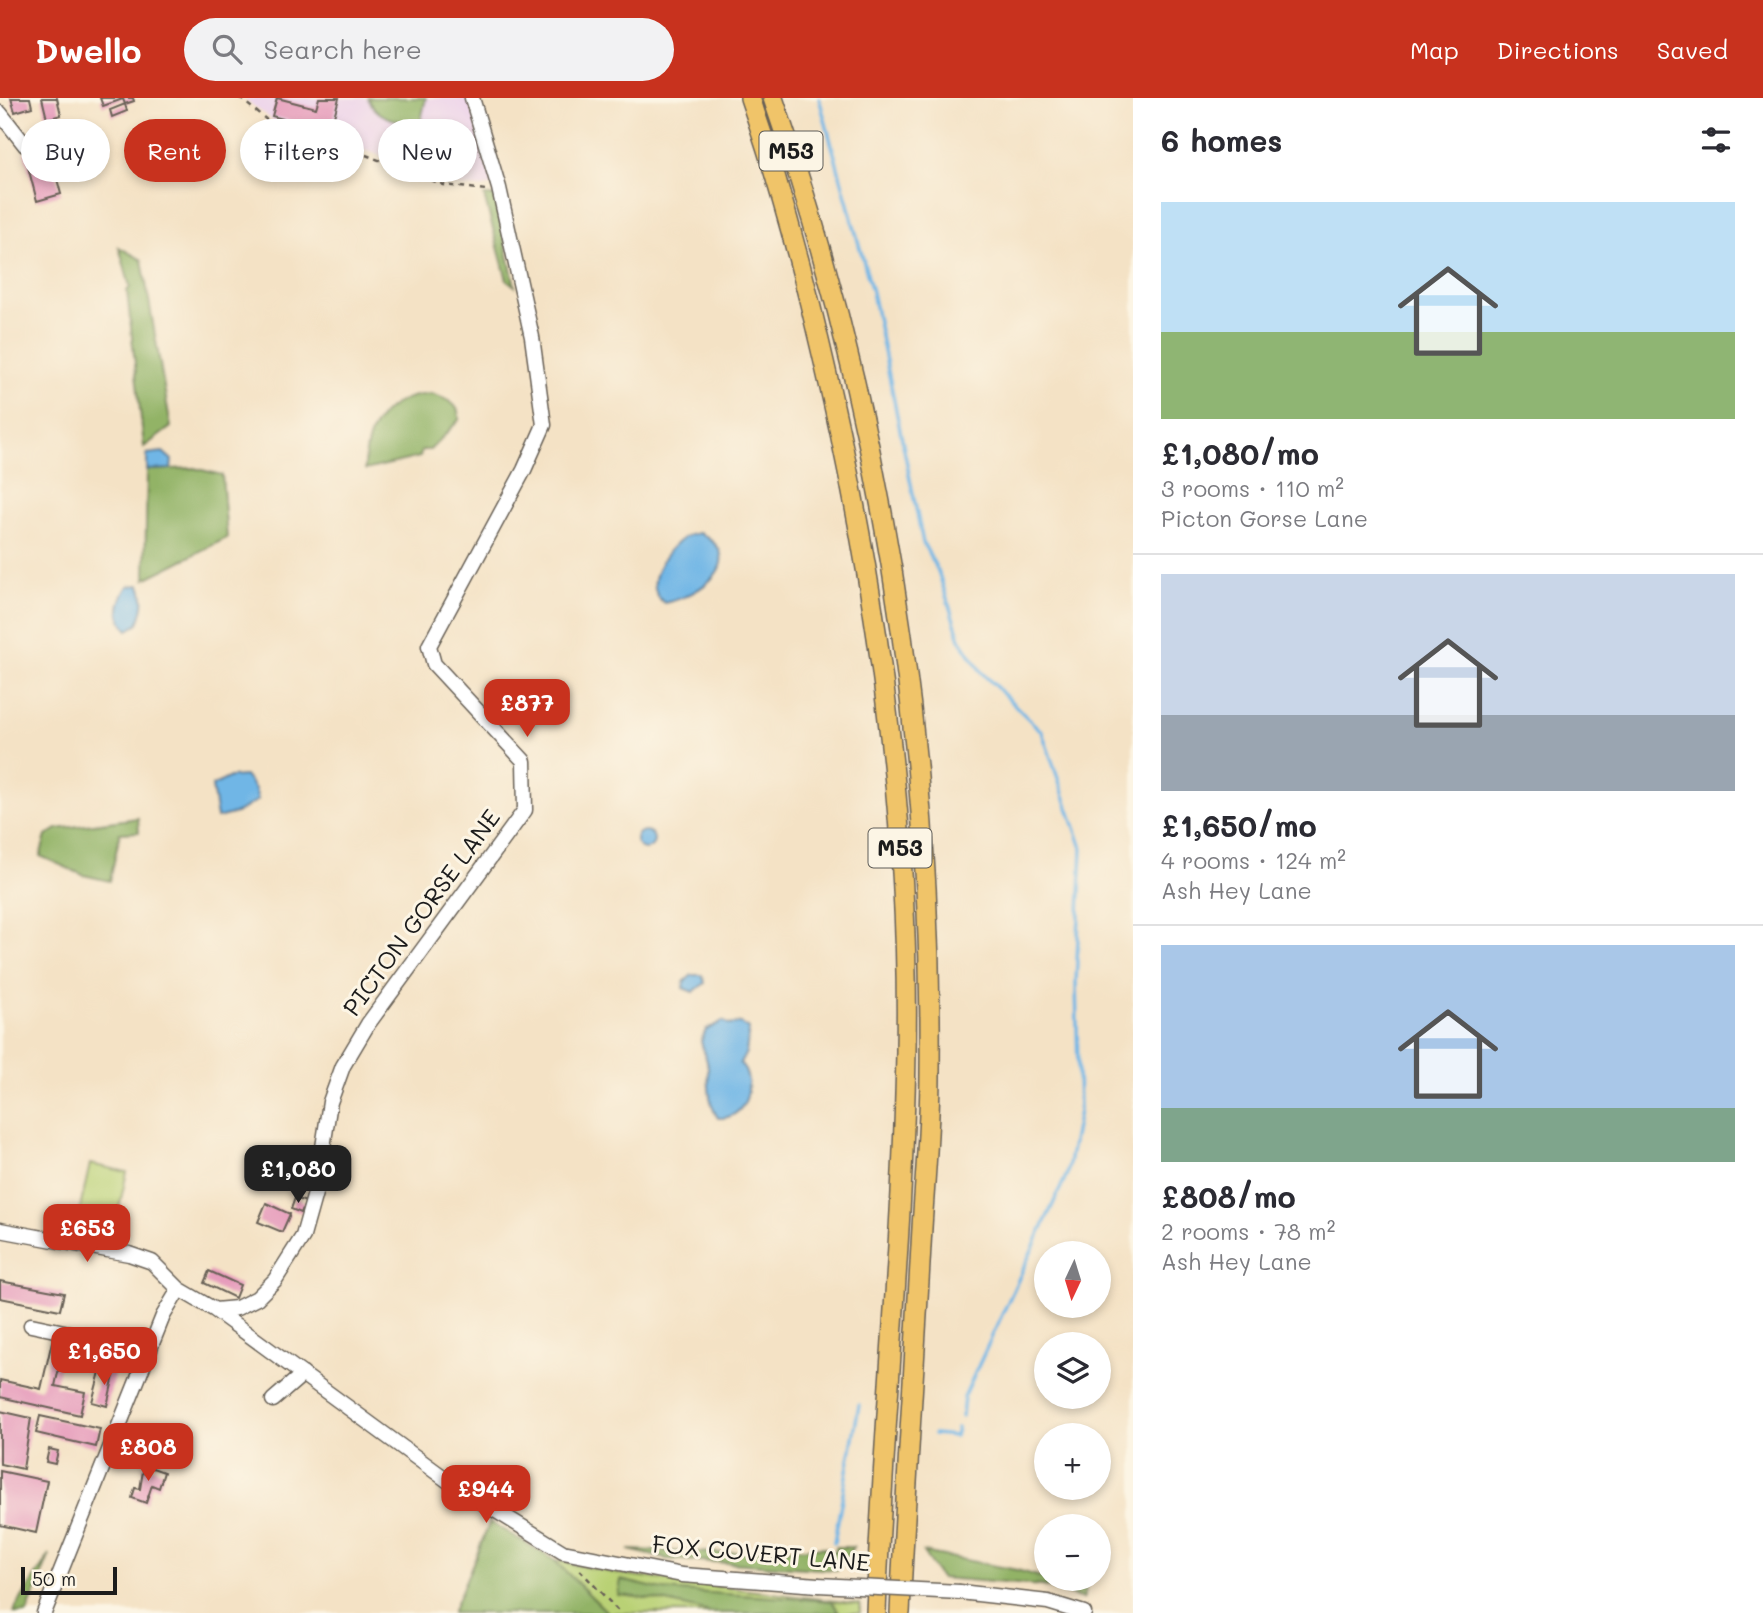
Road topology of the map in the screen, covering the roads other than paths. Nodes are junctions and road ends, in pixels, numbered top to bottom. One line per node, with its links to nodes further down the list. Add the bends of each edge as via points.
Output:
1 (472, 98): 8 (street, PICTON GORSE LANE, via 499,188 532,337 544,425 429,646 434,664 524,761 525,810 368,1024 343,1066 330,1102 317,1186 303,1236 257,1298 237,1308)
2 (750, 98): 14 (highway, M53, via 803,271 862,538 881,651 896,802 905,935 906,1048)
3 (772, 98): 15 (highway, M53, via 846,337 884,512 922,794 930,1078)
4 (0, 113): 5 (street)
5 (21, 140)
6 (0, 1230): 7 (street, FOX COVERT LANE, via 129,1254 152,1262)
7 (180, 1289): 8 (street, FOX COVERT LANE); 10 (street)
8 (215, 1310): 11 (street, FOX COVERT LANE)
9 (31, 1325): 10 (street)
10 (150, 1350): 13 (street)
11 (303, 1374): 12 (street); 16 (street, FOX COVERT LANE, bridge, via 451,1483 563,1552 682,1575 960,1592 1048,1602)
12 (273, 1400)
13 (44, 1613)
14 (876, 1613)
15 (900, 1613)
16 (1084, 1613)

